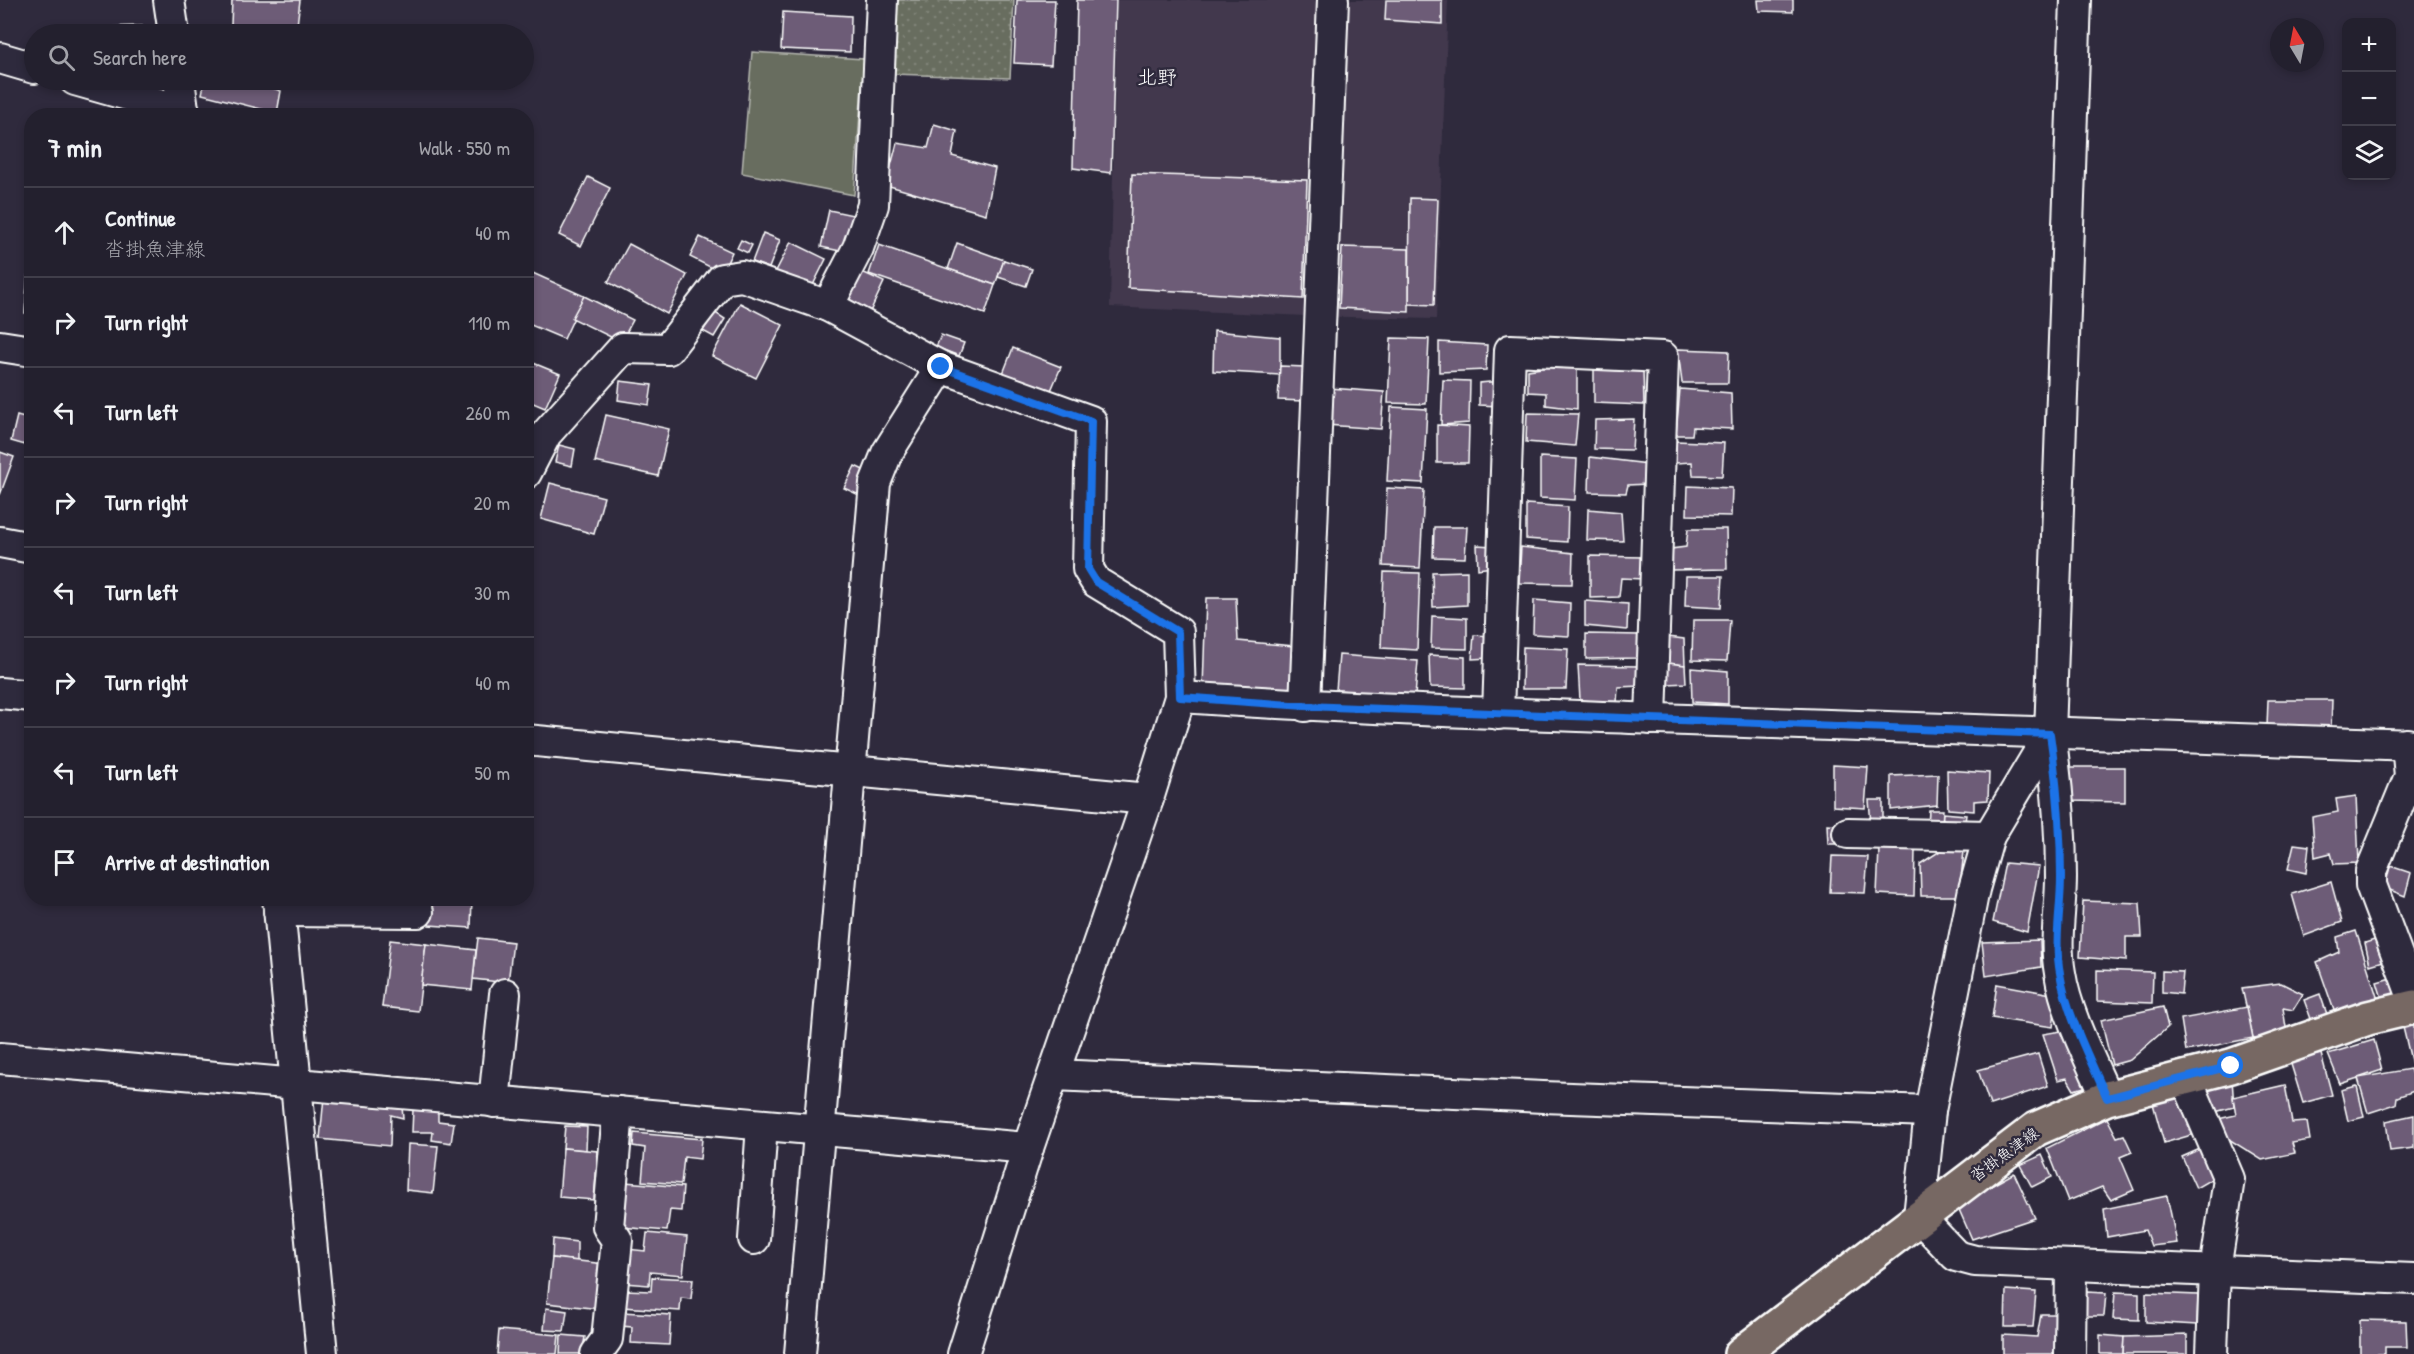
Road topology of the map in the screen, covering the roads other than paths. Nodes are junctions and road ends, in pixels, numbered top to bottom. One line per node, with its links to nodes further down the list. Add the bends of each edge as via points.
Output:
1 (169, 0): 5 (street)
2 (882, 0): 12 (street, via 873,205 858,248)
3 (1333, 0): 22 (street)
4 (2076, 0): 25 (street)
5 (173, 24)
6 (0, 58): 7 (street)
7 (24, 65)
8 (108, 90): 10 (street)
9 (181, 90): 11 (street)
10 (167, 108)
11 (183, 108)
12 (828, 306): 15 (street); 16 (street, via 742,276 722,279 668,349 623,348 546,434)
13 (0, 346): 14 (street)
14 (24, 350)
15 (941, 367): 21 (street, via 1091,421 1088,569 1096,582 1178,632); 28 (street, via 887,453 875,483)
16 (534, 457)
17 (0, 542): 18 (street)
18 (24, 546)
19 (0, 693): 20 (street)
20 (24, 695)
21 (1180, 697): 22 (street); 29 (street)
22 (1305, 706): 23 (street)
23 (1498, 714): 24 (street); 24 (street, via 1510,350 1663,357)
24 (1651, 719): 25 (street)
25 (2050, 734): 27 (street); 31 (street); 42 (street, via 2060,820 2060,974)
26 (534, 741): 28 (street)
27 (2410, 745): 36 (street, via 2410,776 2371,870 2371,885)
28 (851, 771): 29 (street); 47 (street)
29 (1148, 799): 39 (street)
30 (1848, 832): 31 (street)
31 (1989, 836): 44 (street, via 1974,889)
32 (279, 906): 41 (street)
33 (299, 906): 34 (street)
34 (418, 912)
35 (505, 994): 43 (street)
36 (2414, 1000)
37 (2414, 1007): 40 (main road, 沓掛魚津線, via 2368,1018)
38 (0, 1058): 41 (street)
39 (1054, 1075): 44 (street); 48 (street)
40 (2186, 1078): 42 (main road, 沓掛魚津線); 52 (street, via 2229,1179)
41 (296, 1083): 43 (street); 54 (street)
42 (2107, 1098): 49 (main road, 沓掛魚津線, via 2036,1129)
43 (494, 1102): 45 (street)
44 (1930, 1111): 49 (street)
45 (618, 1112): 46 (street); 55 (street, via 608,1227 617,1240 607,1339)
46 (762, 1125): 47 (street); 50 (street)
47 (818, 1130): 48 (street); 56 (street)
48 (1028, 1148): 57 (street)
49 (1919, 1217): 51 (street, via 1956,1256 1975,1261); 58 (main road, 沓掛魚津線)
50 (754, 1239)
51 (2071, 1265): 52 (street); 59 (street)
52 (2215, 1270): 53 (street); 60 (street)
53 (2414, 1279)
54 (322, 1354)
55 (596, 1354)
56 (800, 1354)
57 (963, 1354)
58 (1741, 1354)
59 (2070, 1354)
60 (2212, 1354)

